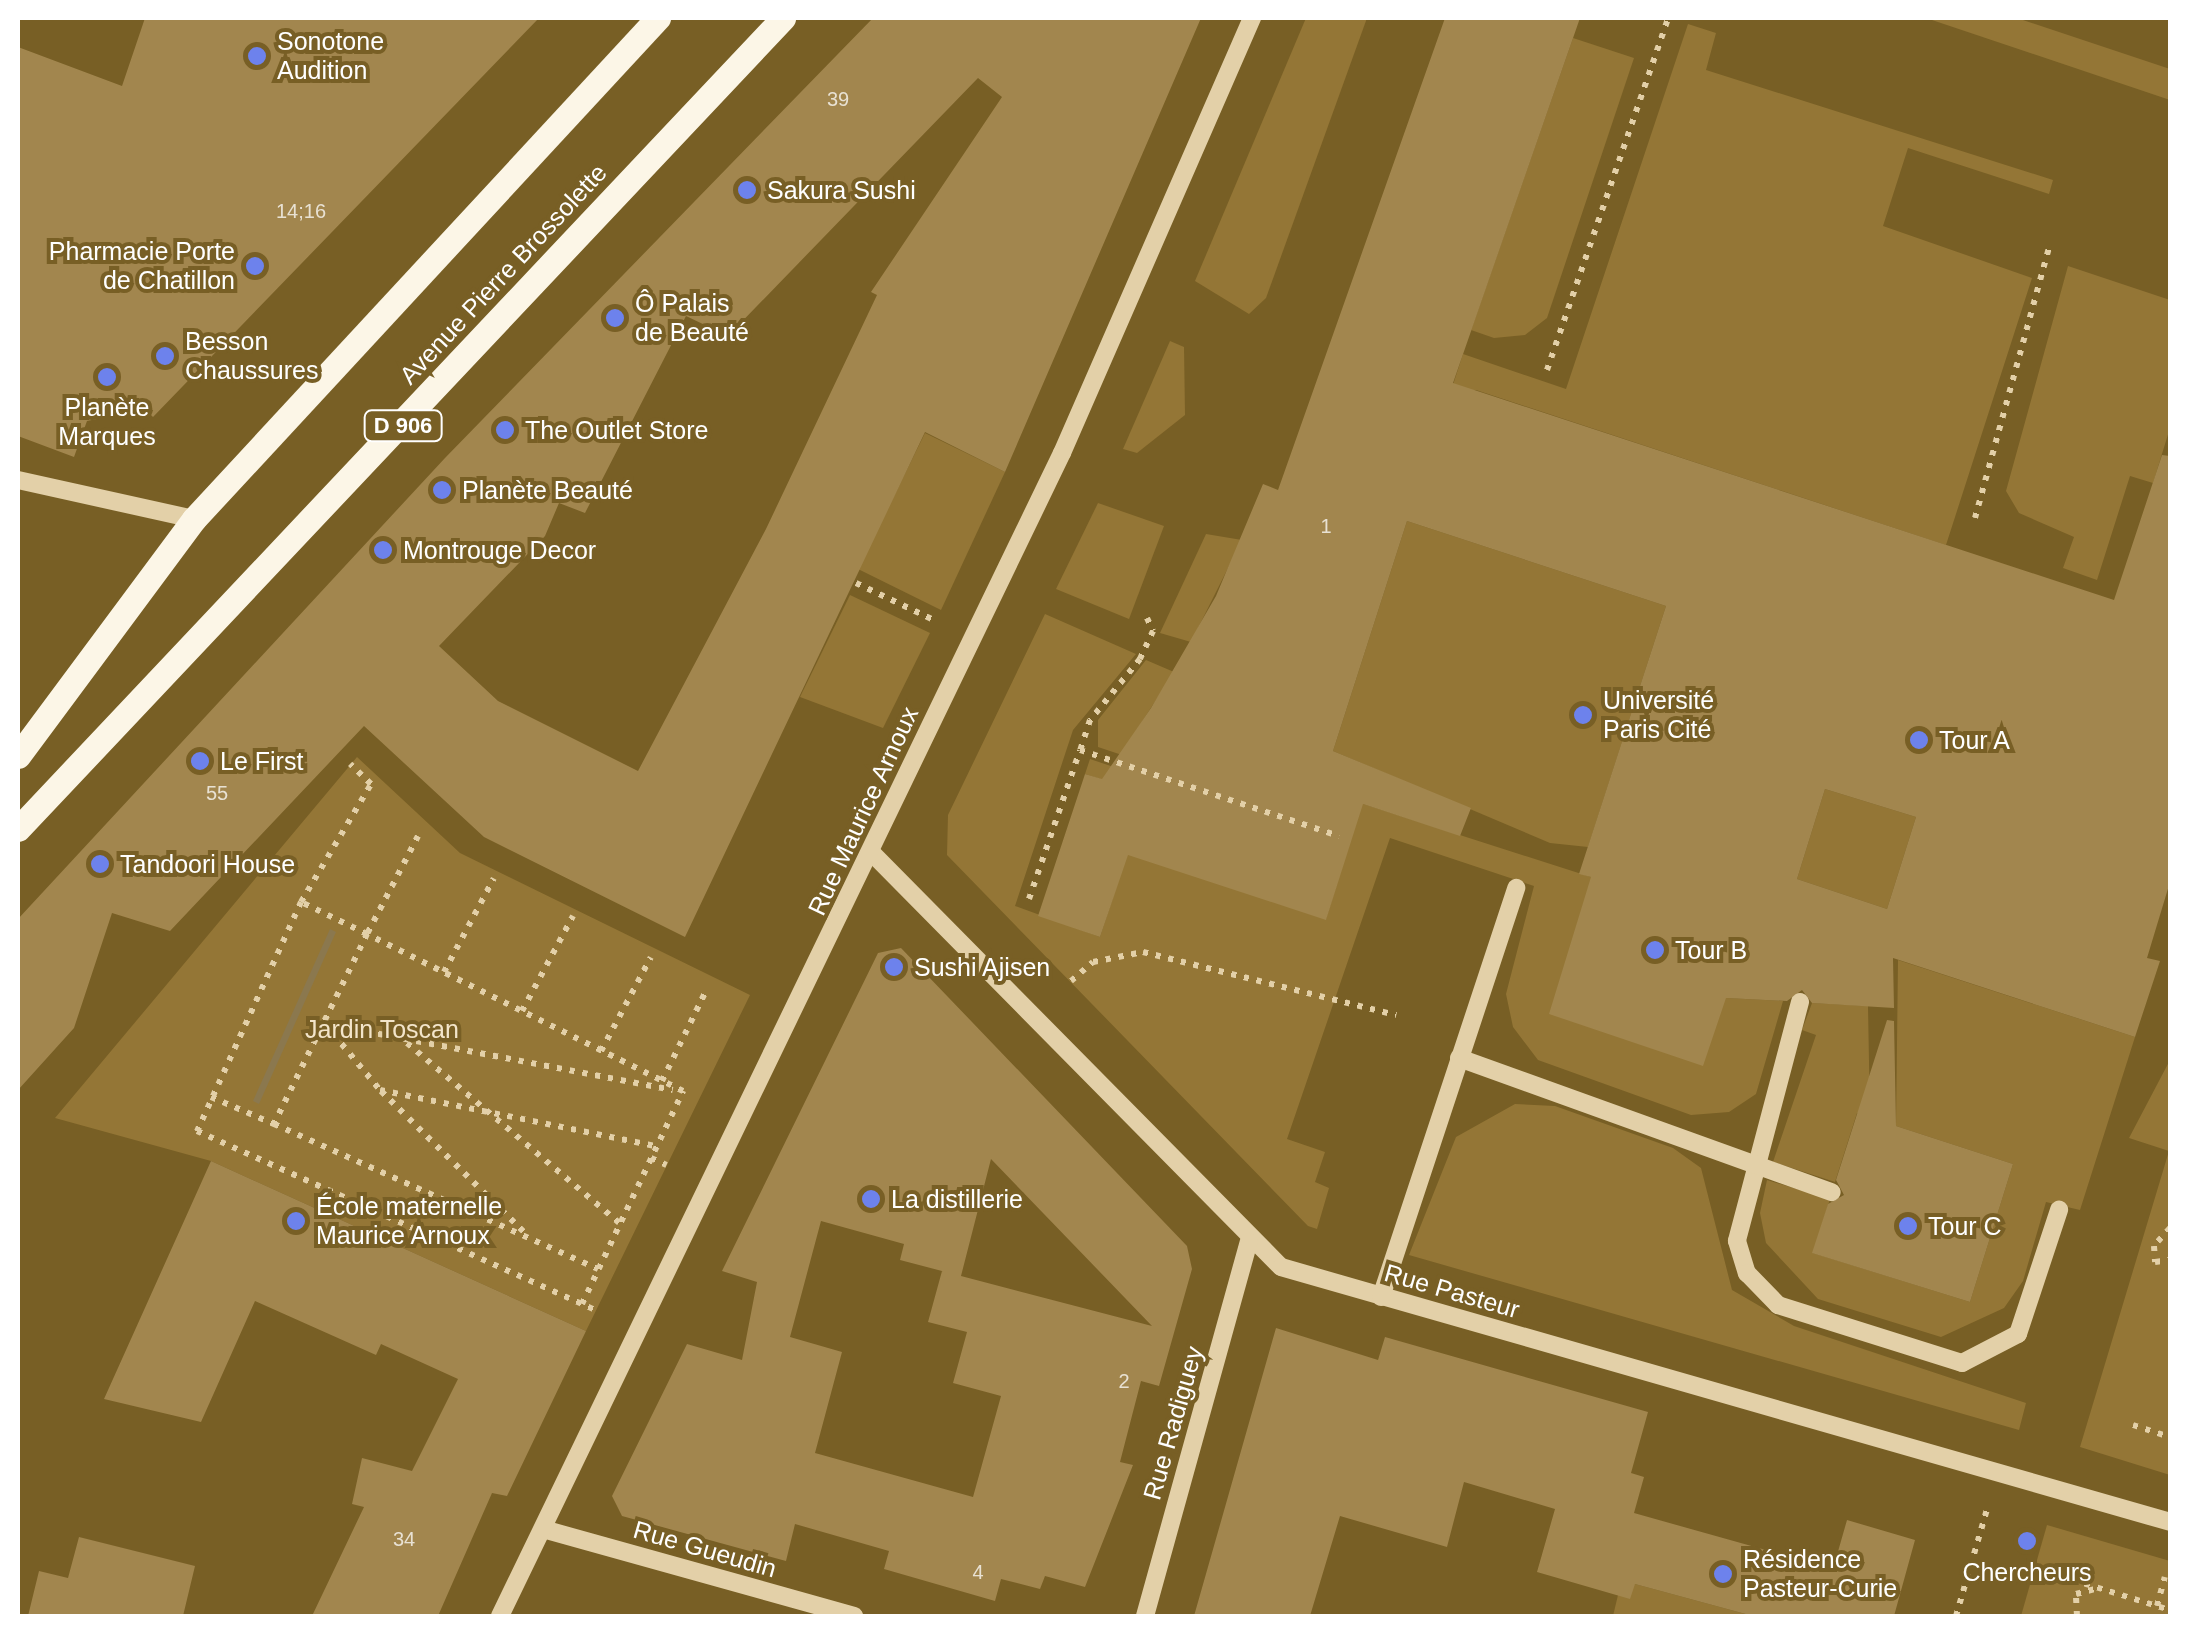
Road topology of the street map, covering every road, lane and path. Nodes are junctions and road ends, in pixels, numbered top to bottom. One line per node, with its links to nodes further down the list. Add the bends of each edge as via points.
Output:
1 (658, 18): 9 (main road)
2 (783, 18): 16 (main road, Avenue Pierre Brossolette / D 906)
3 (1252, 18): 19 (street, Rue Maurice Arnoux, via 1062,453)
4 (1668, 18): 6 (path)
5 (2049, 248): 8 (path)
6 (1547, 370)
7 (18, 480): 9 (street)
8 (1975, 518)
9 (194, 520): 14 (main road)
10 (856, 583): 12 (path)
11 (1147, 618): 13 (path, via 1153,631 1140,659 1090,720)
12 (936, 621)
13 (1080, 750): 18 (path); 22 (path)
14 (18, 756)
15 (350, 764): 23 (path, via 371,784)
16 (18, 830)
17 (418, 836): 25 (path)
18 (1339, 836)
19 (871, 852): 52 (street, Rue Pasteur); 62 (street, Rue Maurice Arnoux)
20 (494, 878): 27 (path)
21 (1516, 888): 36 (street)
22 (1029, 899)
23 (301, 902): 25 (path); 40 (path)
24 (573, 916): 31 (path)
25 (367, 934): 27 (path); 33 (path)
26 (651, 957): 35 (path)
27 (444, 972): 31 (path)
28 (1071, 981): 32 (path, via 1093,962 1143,952 1200,958)
29 (705, 993): 37 (path)
30 (1800, 1002): 46 (street)
31 (522, 1011): 35 (path)
32 (1396, 1015)
33 (325, 1024): 34 (path); 38 (path); 42 (path)
34 (406, 1042): 39 (path); 41 (path)
35 (601, 1051): 37 (path)
36 (1459, 1058): 46 (street); 55 (street)
37 (662, 1081): 39 (path)
38 (380, 1090): 41 (path); 51 (path)
39 (683, 1092): 43 (path)
40 (211, 1097): 42 (path); 56 (path, via 197,1131)
41 (478, 1110): 43 (path); 49 (path)
42 (274, 1124): 51 (path)
43 (656, 1146): 44 (path)
44 (651, 1158): 45 (path); 49 (path)
45 (667, 1165)
46 (1752, 1166): 47 (street); 48 (street, via 1737,1241 1748,1273 1778,1305 1962,1363 2018,1334)
47 (1832, 1192)
48 (2059, 1210)
49 (620, 1224): 54 (path)
50 (2170, 1228): 53 (path, via 2154,1246 2155,1262)
51 (529, 1237): 54 (path)
52 (1249, 1242): 55 (street, Rue Pasteur, via 1281,1267); 70 (street, Rue Radiguey)
53 (2170, 1260)
54 (598, 1270): 56 (path)
55 (1381, 1297): 61 (street, Rue Pasteur)
56 (582, 1304): 57 (path)
57 (596, 1310)
58 (2133, 1425): 59 (path)
59 (2170, 1436)
60 (1986, 1508): 71 (path)
61 (2170, 1522)
62 (543, 1529): 68 (street, Rue Maurice Arnoux); 69 (street, Rue Gueudin)
63 (2060, 1576): 65 (path)
64 (2166, 1577): 66 (path)
65 (2100, 1588): 66 (path); 72 (path, via 2076,1594)
66 (2157, 1606): 67 (path)
67 (2170, 1610)
68 (500, 1616)
69 (854, 1616)
70 (1144, 1616)
71 (1956, 1616)
72 (2077, 1616)

